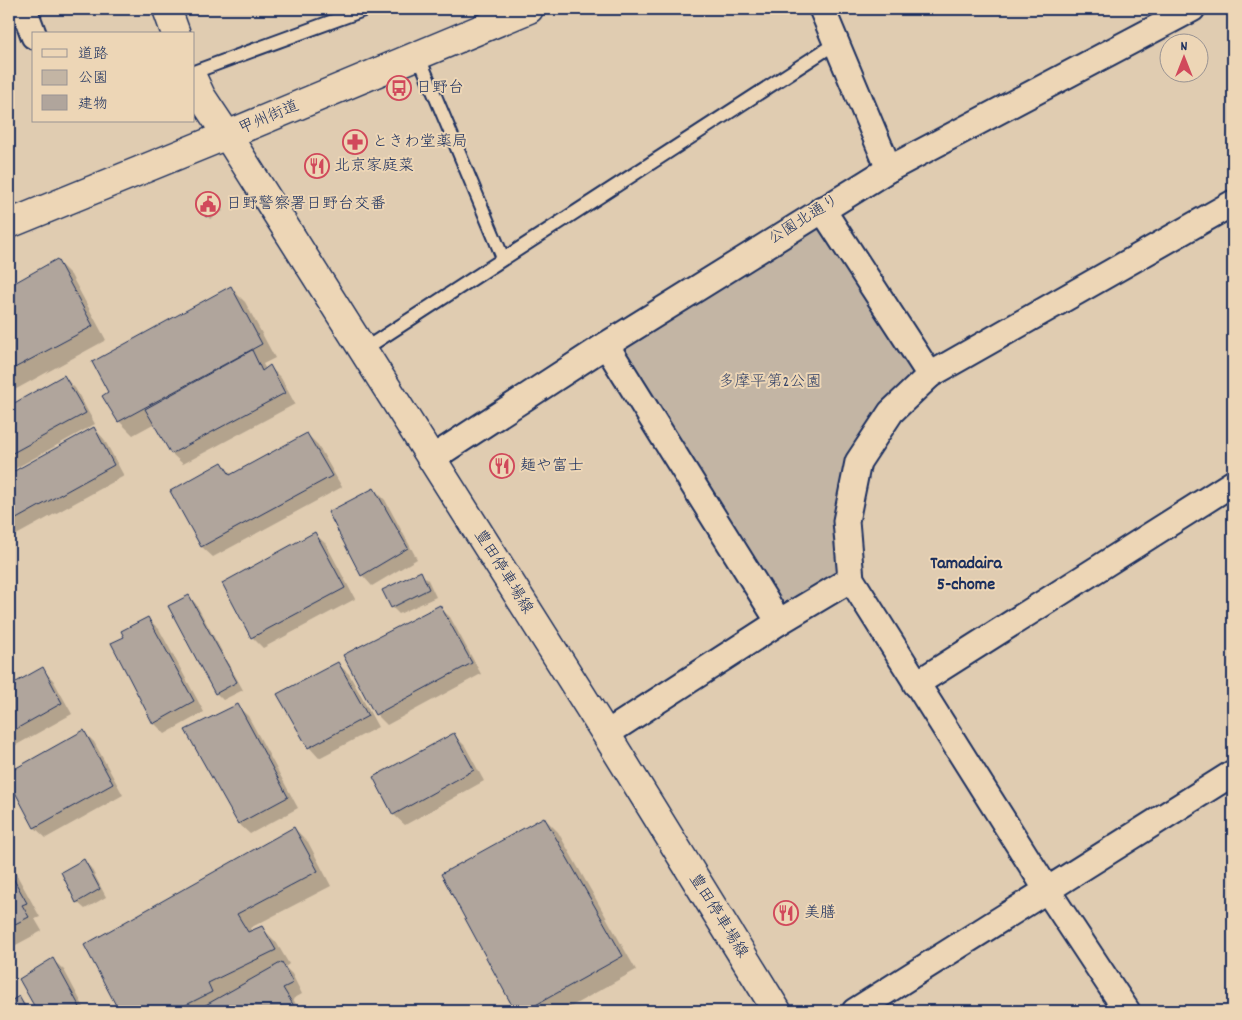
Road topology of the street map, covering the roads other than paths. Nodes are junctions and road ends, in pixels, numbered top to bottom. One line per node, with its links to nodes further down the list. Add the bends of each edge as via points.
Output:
1 (24, 9): 7 (street)
2 (167, 9): 8 (main road)
3 (366, 9): 11 (lane)
4 (528, 9): 10 (main road, 甲州街道)
5 (822, 9): 9 (street)
6 (1192, 9): 14 (street, 公園北通り)
7 (33, 32)
8 (175, 32)
9 (836, 42): 14 (street); 18 (lane)
10 (418, 55): 13 (main road, 甲州街道); 18 (lane)
11 (195, 72)
12 (195, 83): 13 (main road, 豊田停車場線)
13 (227, 136): 17 (main road, 甲州街道); 20 (main road, 豊田停車場線)
14 (889, 169): 16 (street, 公園北通り)
15 (1233, 203): 21 (street)
16 (822, 209): 19 (street, 公園北通り); 21 (street)
17 (9, 224)
18 (503, 258): 20 (lane)
19 (606, 345): 22 (street, 公園北通り); 25 (street)
20 (363, 350): 22 (main road, 豊田停車場線)
21 (930, 375): 24 (street, via 891,412 858,462 846,521)
22 (431, 459): 27 (main road, 豊田停車場線)
23 (1233, 483): 26 (street)
24 (850, 579): 25 (street); 26 (street)
25 (779, 622): 27 (street)
26 (916, 684): 29 (street)
27 (606, 734): 30 (main road, 豊田停車場線)
28 (1233, 773): 29 (street)
29 (1047, 890): 31 (street); 32 (street)
30 (777, 1011)
31 (855, 1011)
32 (1127, 1011)

